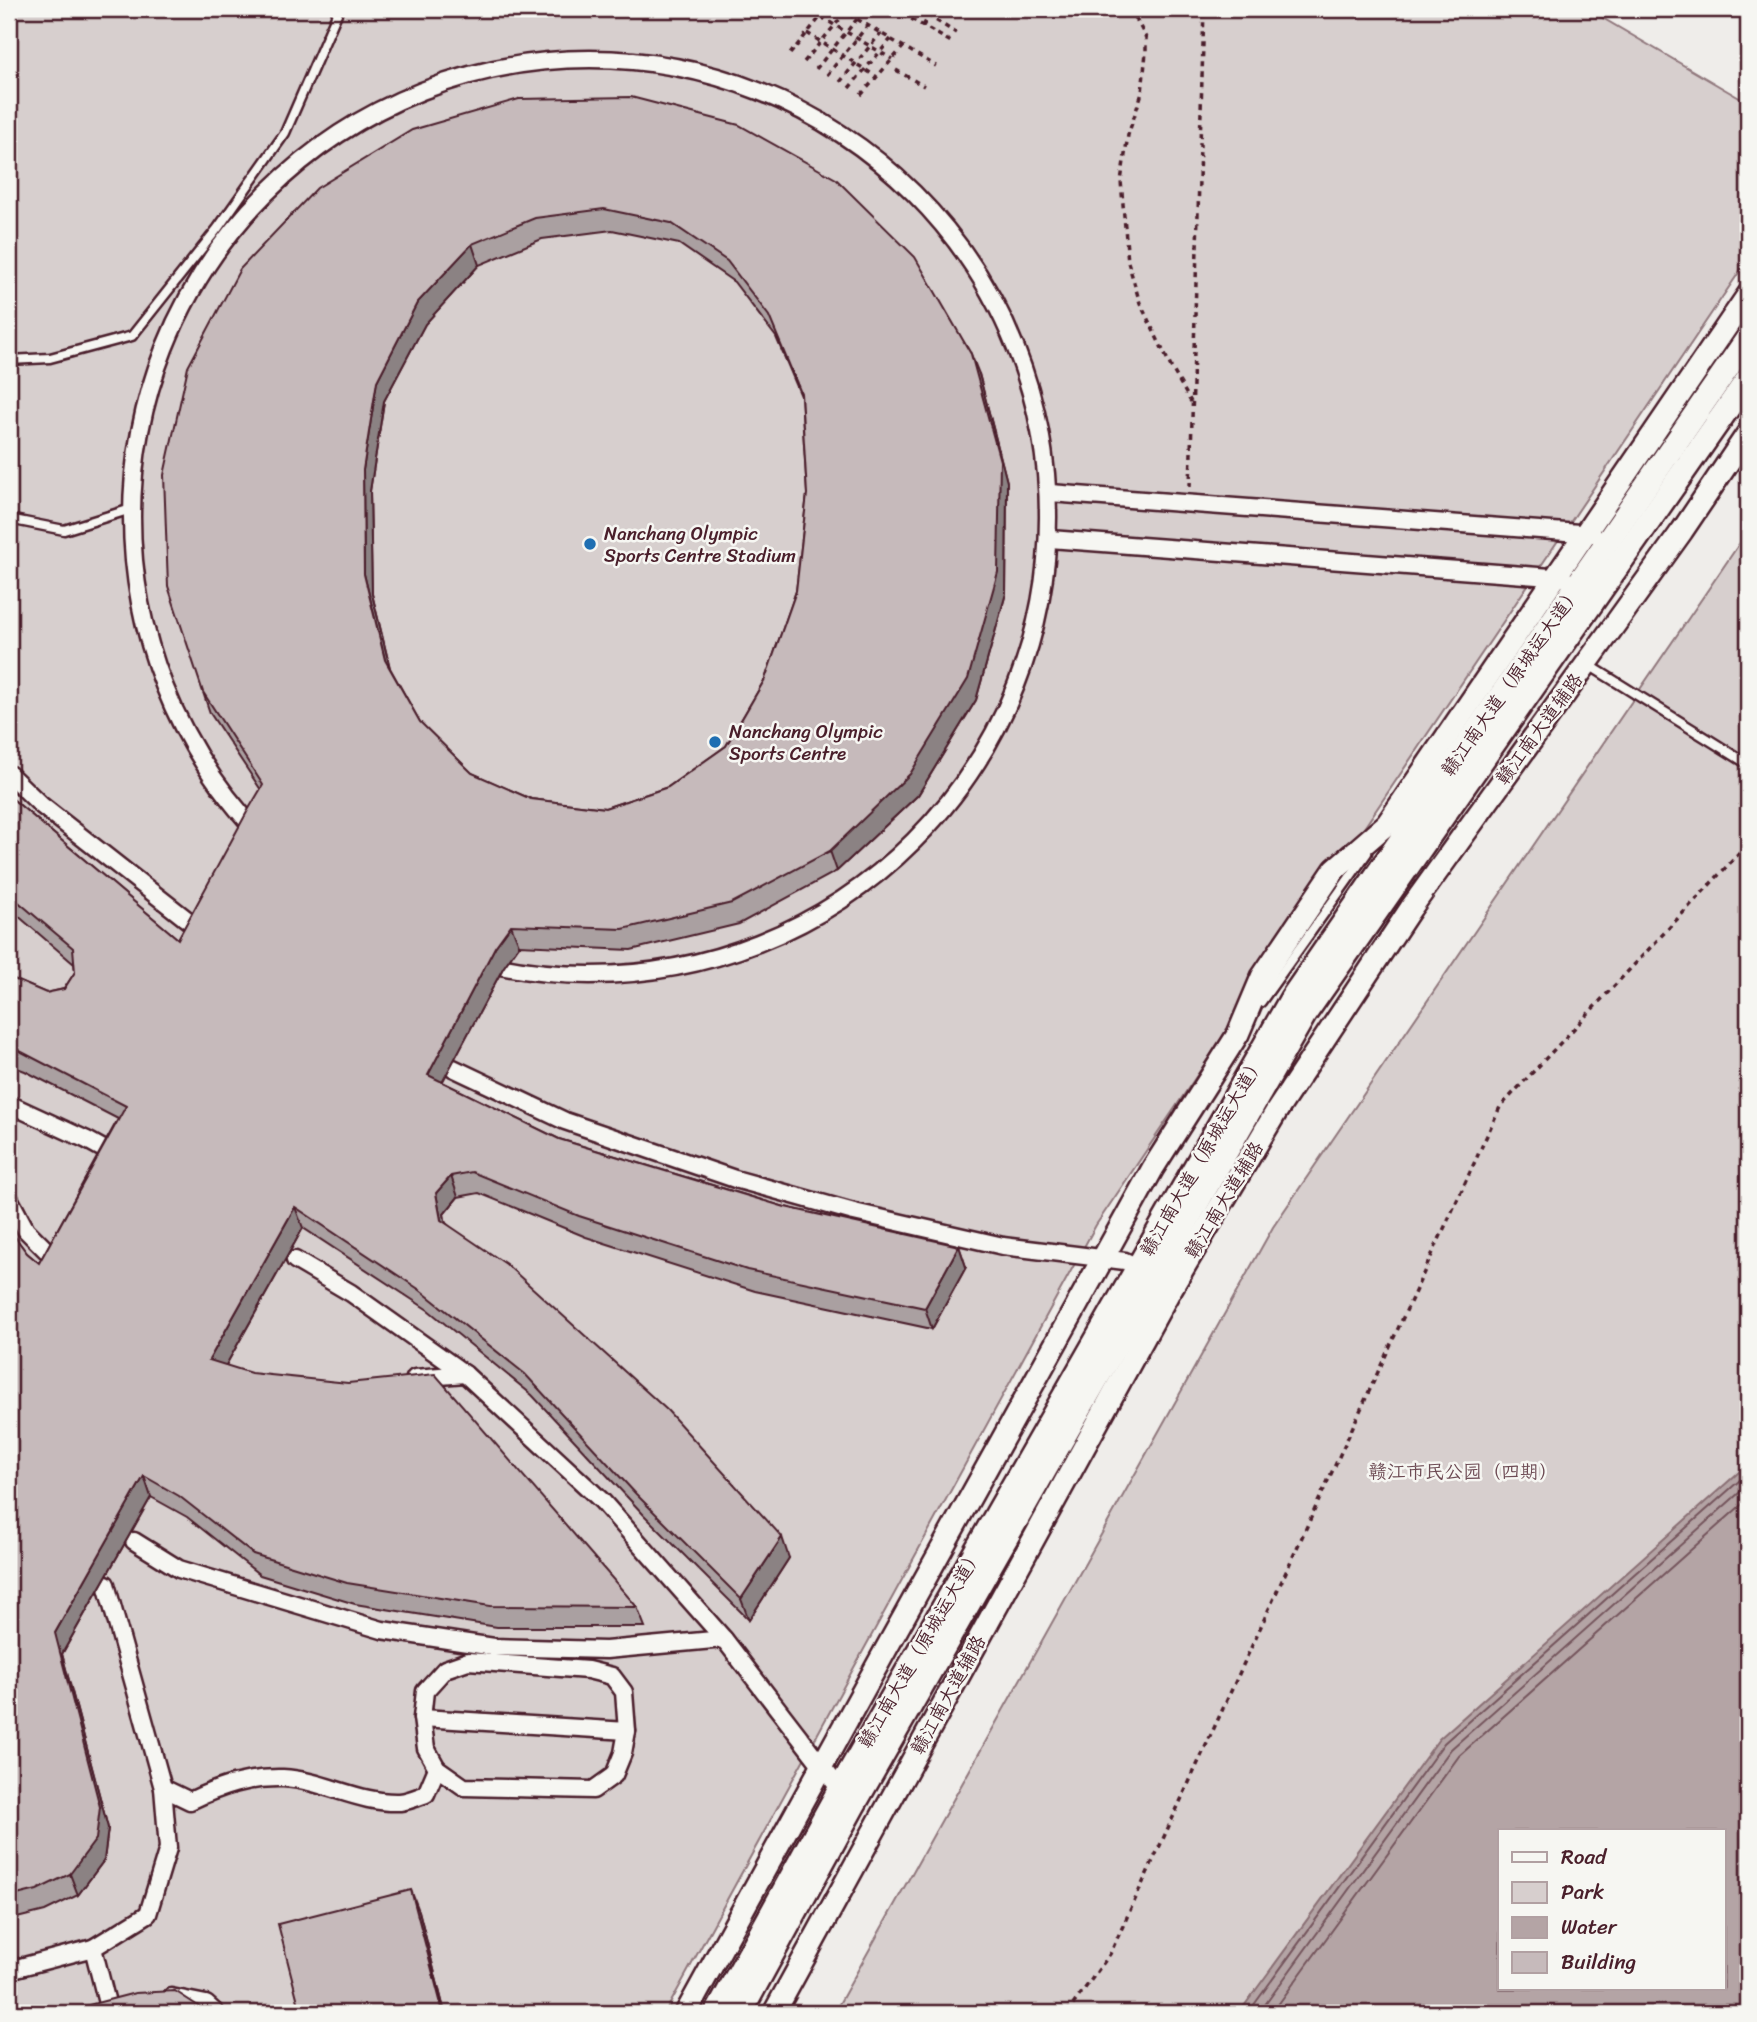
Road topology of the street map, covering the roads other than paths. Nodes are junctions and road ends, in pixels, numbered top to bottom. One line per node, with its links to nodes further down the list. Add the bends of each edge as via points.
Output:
1 (340, 9): 4 (lane, via 285,133 218,228 132,336 50,358)
2 (1748, 295): 10 (street)
3 (1748, 338): 11 (main road, 赣江南大道（原城运大道）)
4 (9, 360)
5 (1748, 379): 12 (main road, 赣江南大道（原城运大道）)
6 (1748, 433): 17 (street, 赣江南大道辅路)
7 (1050, 493): 8 (street, via 1029,377 979,271 904,181 808,113 710,75 580,58 464,75 355,121 262,193 190,286 145,394); 10 (street); 13 (street)
8 (128, 510): 9 (lane, via 64,530); 13 (street, via 142,627 184,737 254,832 368,919 503,968 601,976 699,963 792,930 875,878 945,809 1000,727 1035,636)
9 (9, 519)
10 (1584, 534): 11 (street); 14 (street)
11 (1612, 536): 12 (street); 15 (main road, 赣江南大道（原城运大道）)
12 (1637, 538): 16 (main road, 赣江南大道（原城运大道）)
13 (1051, 539): 14 (street)
14 (1554, 578): 15 (street); 26 (street, via 1387,824 1335,869 1262,977 1238,1034 1153,1168)
15 (1581, 579): 16 (street); 28 (main road, 赣江南大道（原城运大道）, via 1292,998)
16 (1607, 582): 28 (main road, 赣江南大道（原城运大道）, via 1304,1015)
17 (1587, 663): 18 (lane); 52 (street, 赣江南大道辅路, via 1411,908 1276,1112 1161,1306)
18 (1748, 764)
19 (9, 774): 20 (street)
20 (199, 929)
21 (453, 1068): 26 (street, via 565,1121 735,1179 1003,1246)
22 (9, 1104): 23 (street)
23 (114, 1155)
24 (9, 1198): 25 (street, via 26,1230)
25 (54, 1258)
26 (1103, 1258): 28 (street); 40 (street)
27 (295, 1260): 29 (street, via 351,1293)
28 (1147, 1271): 43 (main road, 赣江南大道（原城运大道）)
29 (465, 1374): 30 (street); 33 (street, via 602,1500)
30 (401, 1380)
31 (134, 1541): 34 (street, via 179,1569 370,1626)
32 (106, 1584): 42 (street)
33 (724, 1639): 35 (street); 40 (street)
34 (494, 1647): 35 (street); 36 (street)
35 (606, 1650): 37 (street)
36 (488, 1663): 37 (street); 38 (street, via 468,1661 445,1668 425,1691)
37 (587, 1670): 39 (street, via 612,1676 624,1692)
38 (422, 1718): 39 (street); 41 (street, via 426,1748)
39 (627, 1731): 41 (street, via 614,1775 593,1790 464,1787)
40 (822, 1766): 43 (street); 49 (street)
41 (437, 1768): 42 (street, via 426,1794 402,1802 377,1801 286,1778 250,1779 190,1801)
42 (163, 1788): 44 (street, via 168,1848 148,1914)
43 (846, 1797): 50 (main road, 赣江南大道（原城运大道）); 51 (main road, 赣江南大道（原城运大道）)
44 (93, 1948): 45 (street); 47 (street)
45 (9, 1970)
46 (158, 1994): 48 (street, via 206,2004)
47 (108, 2004)
48 (216, 2013)
49 (686, 2013)
50 (717, 2013)
51 (740, 2013)
52 (774, 2013)

